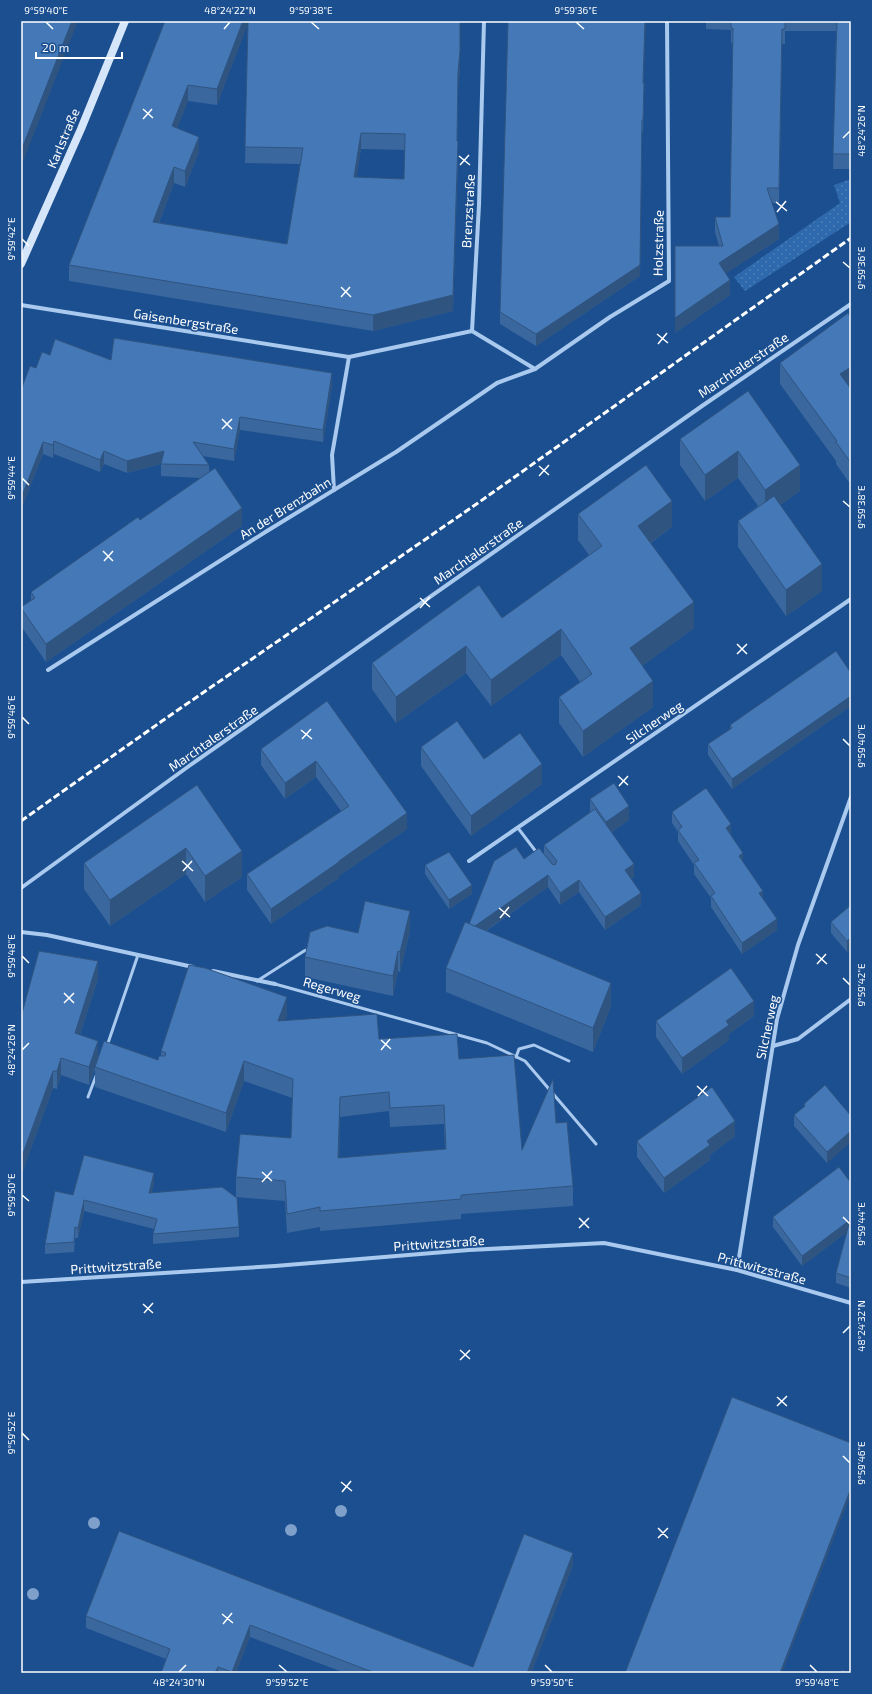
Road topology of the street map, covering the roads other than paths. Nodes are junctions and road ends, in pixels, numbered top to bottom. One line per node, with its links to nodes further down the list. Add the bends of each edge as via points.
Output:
1 (125, 21): 4 (main road, Karlstraße)
2 (484, 21): 7 (street, Brenzstraße, via 479,205)
3 (667, 21): 9 (street, Holzstraße, via 670,281 610,317)
4 (21, 264)
5 (21, 304): 8 (street, Gaisenbergstraße)
6 (851, 304): 17 (street, Marchtalerstraße, via 189,766)
7 (472, 331): 8 (street, Gaisenbergstraße); 9 (street)
8 (349, 357): 10 (street, via 332,455)
9 (536, 368): 10 (street, An der Brenzbahn, via 497,383 396,452)
10 (334, 490): 12 (street, An der Brenzbahn)
11 (851, 599): 14 (street, Silcherweg)
12 (48, 670)
13 (851, 797): 26 (street, Silcherweg, via 798,945 777,1019)
14 (518, 828): 15 (lane); 16 (street, Silcherweg)
15 (540, 857)
16 (469, 861)
17 (21, 888)
18 (21, 932): 20 (street)
19 (311, 948): 23 (lane)
20 (138, 955): 21 (street); 27 (lane)
21 (197, 968)
22 (204, 970): 23 (street, Regerweg)
23 (257, 981): 24 (street, Regerweg)
24 (275, 984): 28 (lane, Regerweg, via 488,1043)
25 (851, 999): 26 (street, via 798,1039)
26 (773, 1046): 33 (street, Silcherweg)
27 (104, 1053)
28 (516, 1057): 29 (lane, via 519,1049 534,1045); 32 (lane, Regerweg, via 525,1061)
29 (569, 1061)
30 (96, 1075): 31 (lane)
31 (88, 1097)
32 (596, 1144)
33 (737, 1270): 34 (street, Prittwitzstraße, via 604,1243 469,1250 275,1266); 35 (street, Prittwitzstraße)
34 (21, 1282)
35 (851, 1303)

